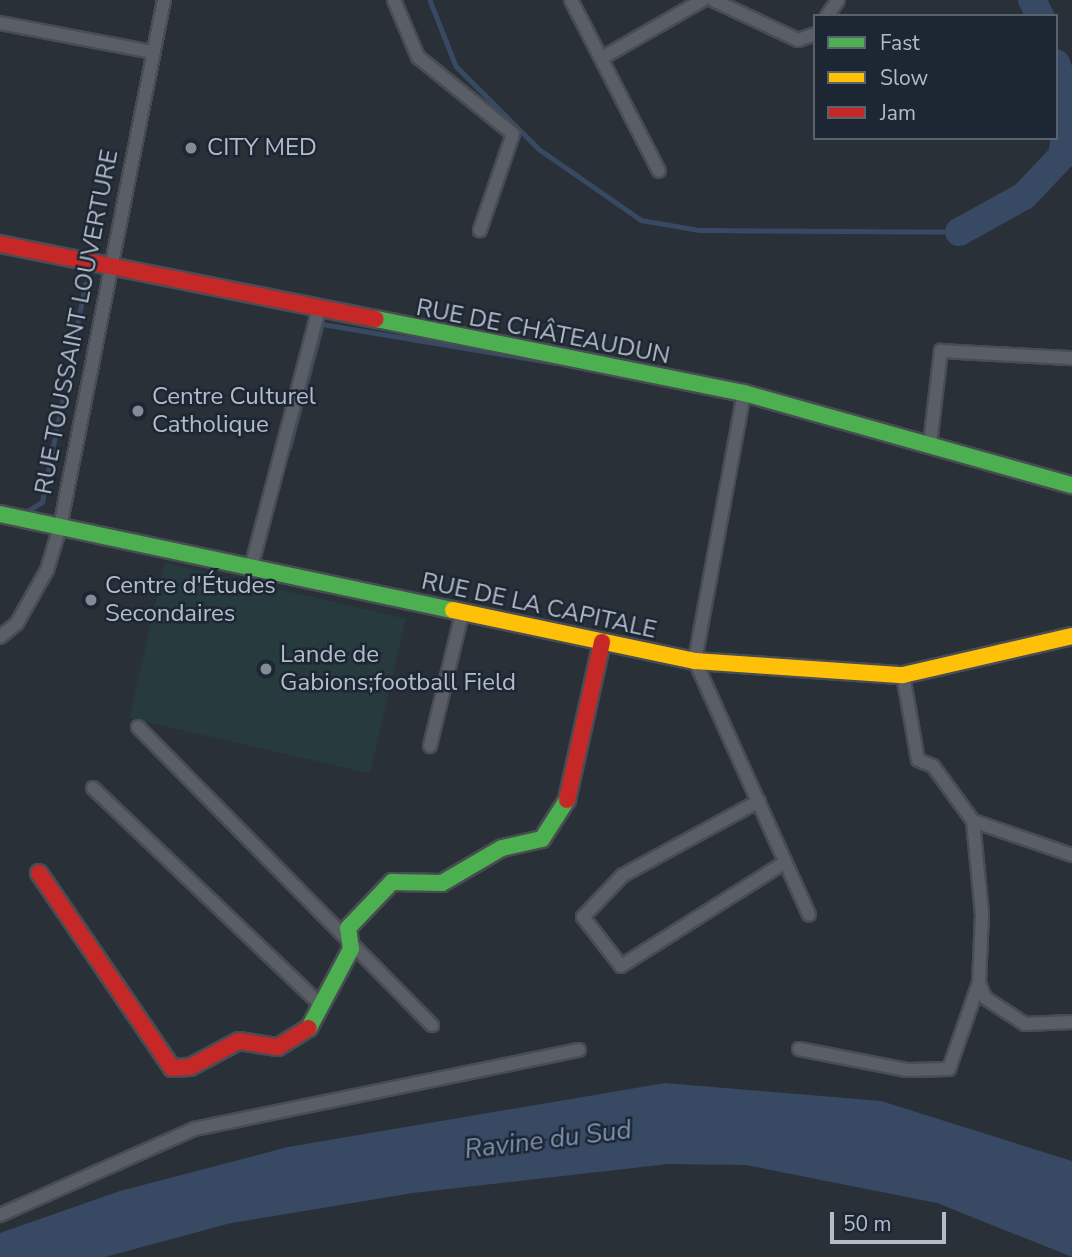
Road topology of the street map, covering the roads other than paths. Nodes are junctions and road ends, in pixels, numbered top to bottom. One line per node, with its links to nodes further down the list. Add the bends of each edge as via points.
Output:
1 (164, 0): 8 (street, RUE TOUSSAINT LOUVERTURE)
2 (394, 0): 11 (street, via 418,57 513,134)
3 (571, 0): 9 (street)
4 (703, 0): 9 (street)
5 (713, 0): 7 (street)
6 (0, 23): 8 (street)
7 (812, 38)
8 (152, 52): 13 (street, RUE TOUSSAINT LOUVERTURE)
9 (602, 58): 10 (street)
10 (659, 171)
11 (480, 230)
12 (0, 244): 13 (street, RUE DE CHÂTEAUDUN)
13 (107, 264): 14 (street, RUE DE CHÂTEAUDUN); 20 (street, RUE TOUSSAINT LOUVERTURE)
14 (318, 312): 16 (street, RUE DE CHÂTEAUDUN); 21 (street)
15 (1072, 358): 17 (street, via 941,351)
16 (744, 393): 17 (street, RUE DE CHÂTEAUDUN); 26 (street)
17 (930, 443): 18 (street, RUE DE CHÂTEAUDUN)
18 (1072, 485)
19 (0, 514): 20 (street, RUE DE LA CAPITALE)
20 (60, 527): 21 (street, RUE DE LA CAPITALE); 24 (street, RUE TOUSSAINT LOUVERTURE, via 47,570 17,623)
21 (251, 568): 22 (street, RUE DE LA CAPITALE)
22 (462, 614): 25 (street, RUE DE LA CAPITALE); 29 (street)
23 (1072, 636): 27 (street, RUE DE LA CAPITALE)
24 (0, 637)
25 (602, 642): 26 (street, RUE DE LA CAPITALE); 37 (street, via 564,813 555,826 542,839 502,848 442,883 392,882 348,928)
26 (695, 661): 27 (street, RUE DE LA CAPITALE); 31 (street)
27 (903, 675): 32 (street, via 918,760 933,766)
28 (138, 727): 37 (street)
29 (430, 746)
30 (93, 788): 39 (street)
31 (759, 801): 34 (street); 34 (street, via 623,875 583,917 621,966)
32 (973, 821): 33 (street); 38 (street, via 982,915)
33 (1072, 855)
34 (781, 865): 36 (street)
35 (40, 873): 39 (street, via 173,1068 190,1067 239,1041 278,1047 311,1026)
36 (809, 915)
37 (351, 942): 39 (street); 41 (street)
38 (979, 983): 40 (street, via 991,1006 1025,1024); 42 (street, via 949,1069 907,1070)
39 (321, 1005)
40 (1072, 1022)
41 (432, 1025)
42 (799, 1049)
43 (579, 1050): 44 (street, via 194,1129)
44 (0, 1215)

